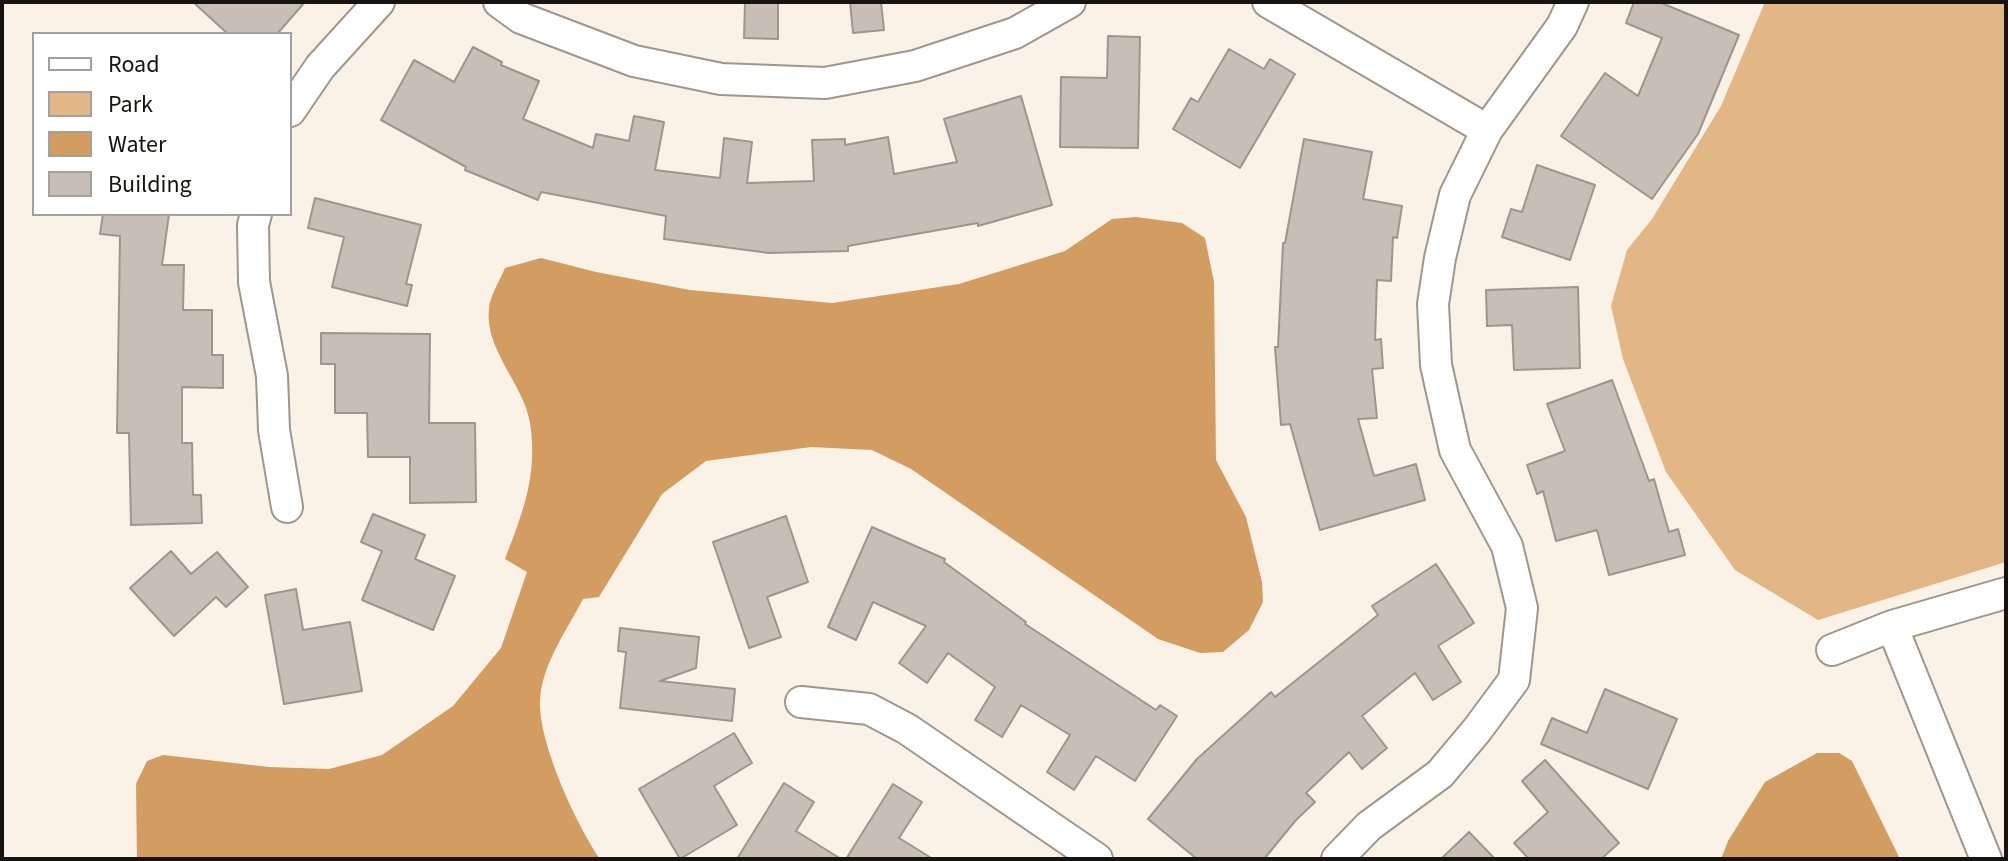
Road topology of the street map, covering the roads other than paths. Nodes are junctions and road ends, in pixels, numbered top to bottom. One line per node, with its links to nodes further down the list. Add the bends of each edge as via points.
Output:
1 (379, 2): 6 (street, via 320,67)
2 (499, 2): 3 (street, via 521,18 634,61 721,79 825,83 915,66 1015,33)
3 (1070, 2)
4 (1268, 2): 7 (street)
5 (1573, 2): 7 (street, via 1562,26)
6 (292, 108)
7 (1487, 130): 15 (street, via 1455,195 1433,304 1436,365 1455,450 1507,546 1522,608 1514,680 1440,774 1369,826)
8 (255, 216): 9 (street, via 254,282 272,376 274,430)
9 (287, 507)
10 (2006, 593): 11 (street)
11 (1892, 626): 12 (street); 16 (street)
12 (1832, 650)
13 (801, 702): 14 (street, via 869,709 907,729)
14 (1097, 859)
15 (1337, 859)
16 (1986, 859)

